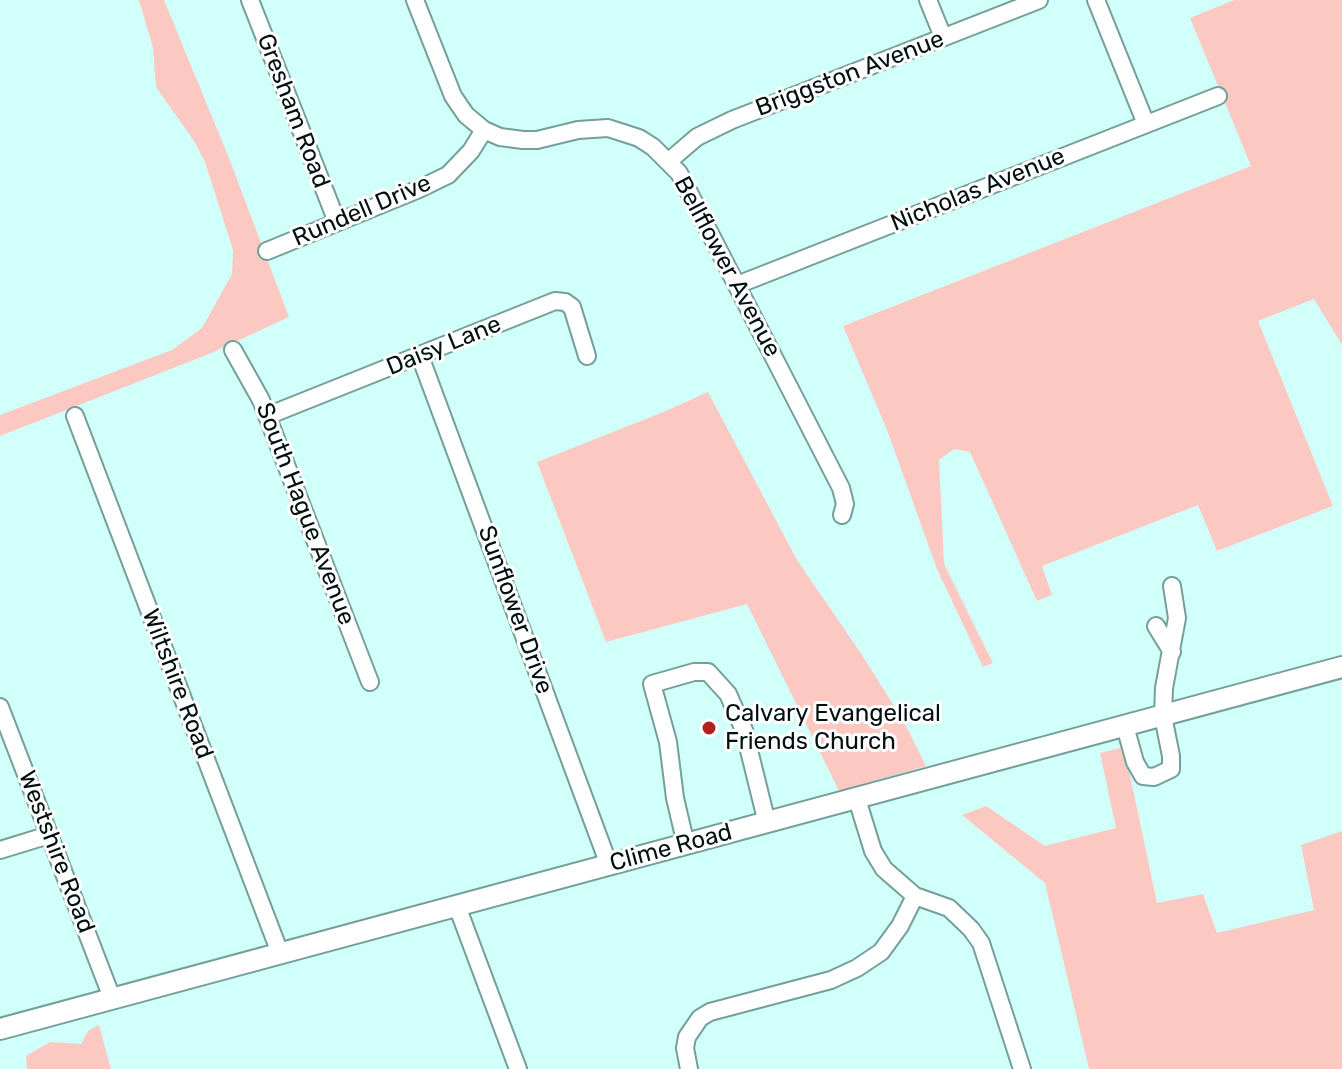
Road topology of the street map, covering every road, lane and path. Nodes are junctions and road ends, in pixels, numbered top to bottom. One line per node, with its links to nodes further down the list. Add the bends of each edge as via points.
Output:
1 (250, 0): 11 (street, Gresham Road)
2 (415, 0): 9 (street, via 453,96)
3 (928, 0): 6 (street)
4 (1039, 0): 6 (street, Briggston Avenue)
5 (1096, 0): 8 (street)
6 (943, 37): 10 (street, Briggston Avenue, via 732,120 697,137)
7 (1218, 96): 8 (street, Nicholas Avenue)
8 (1146, 124): 13 (street, Nicholas Avenue)
9 (484, 130): 10 (street, Bellflower Avenue, via 523,140 608,128 639,138); 11 (street, Rundell Drive, via 448,175)
10 (669, 161): 13 (street, Bellflower Avenue)
11 (337, 222): 12 (street, Rundell Drive)
12 (267, 251)
13 (737, 285): 19 (street, Bellflower Avenue, via 841,488)
14 (233, 350): 18 (street, South Hague Avenue)
15 (420, 356): 16 (street, Daisy Lane, via 555,301 572,307); 18 (street, Daisy Lane); 33 (street, Sunflower Drive)
16 (587, 356)
17 (75, 416): 36 (street, Wiltshire Road)
18 (267, 416): 24 (street, South Hague Avenue)
19 (842, 515)
20 (1172, 586): 22 (street, via 1177,618)
21 (1156, 626): 22 (street)
22 (1172, 652): 26 (street)
23 (1342, 667): 26 (main road, Clime Road)
24 (370, 682)
25 (0, 707): 30 (street, Westshire Road)
26 (1163, 716): 27 (main road, Clime Road); 27 (street, via 1171,769 1154,777 1143,776 1135,762)
27 (1125, 726): 28 (main road, Clime Road)
28 (857, 799): 29 (main road, Clime Road); 34 (street, via 873,851 884,869)
29 (767, 823): 31 (main road, Clime Road); 31 (street, via 744,730 728,694 702,670 667,679 652,684)
30 (49, 835): 32 (street); 37 (street, Westshire Road)
31 (686, 845): 33 (main road, Clime Road)
32 (0, 850)
33 (609, 865): 35 (main road, Clime Road)
34 (915, 896): 40 (street, via 881,952 857,968 700,1018 687,1037); 41 (street, via 949,908 981,943)
35 (457, 906): 36 (main road, Clime Road); 39 (street)
36 (280, 953): 37 (main road, Clime Road)
37 (112, 998): 38 (main road, Clime Road)
38 (0, 1029)
39 (518, 1069)
40 (689, 1069)
41 (1022, 1069)

